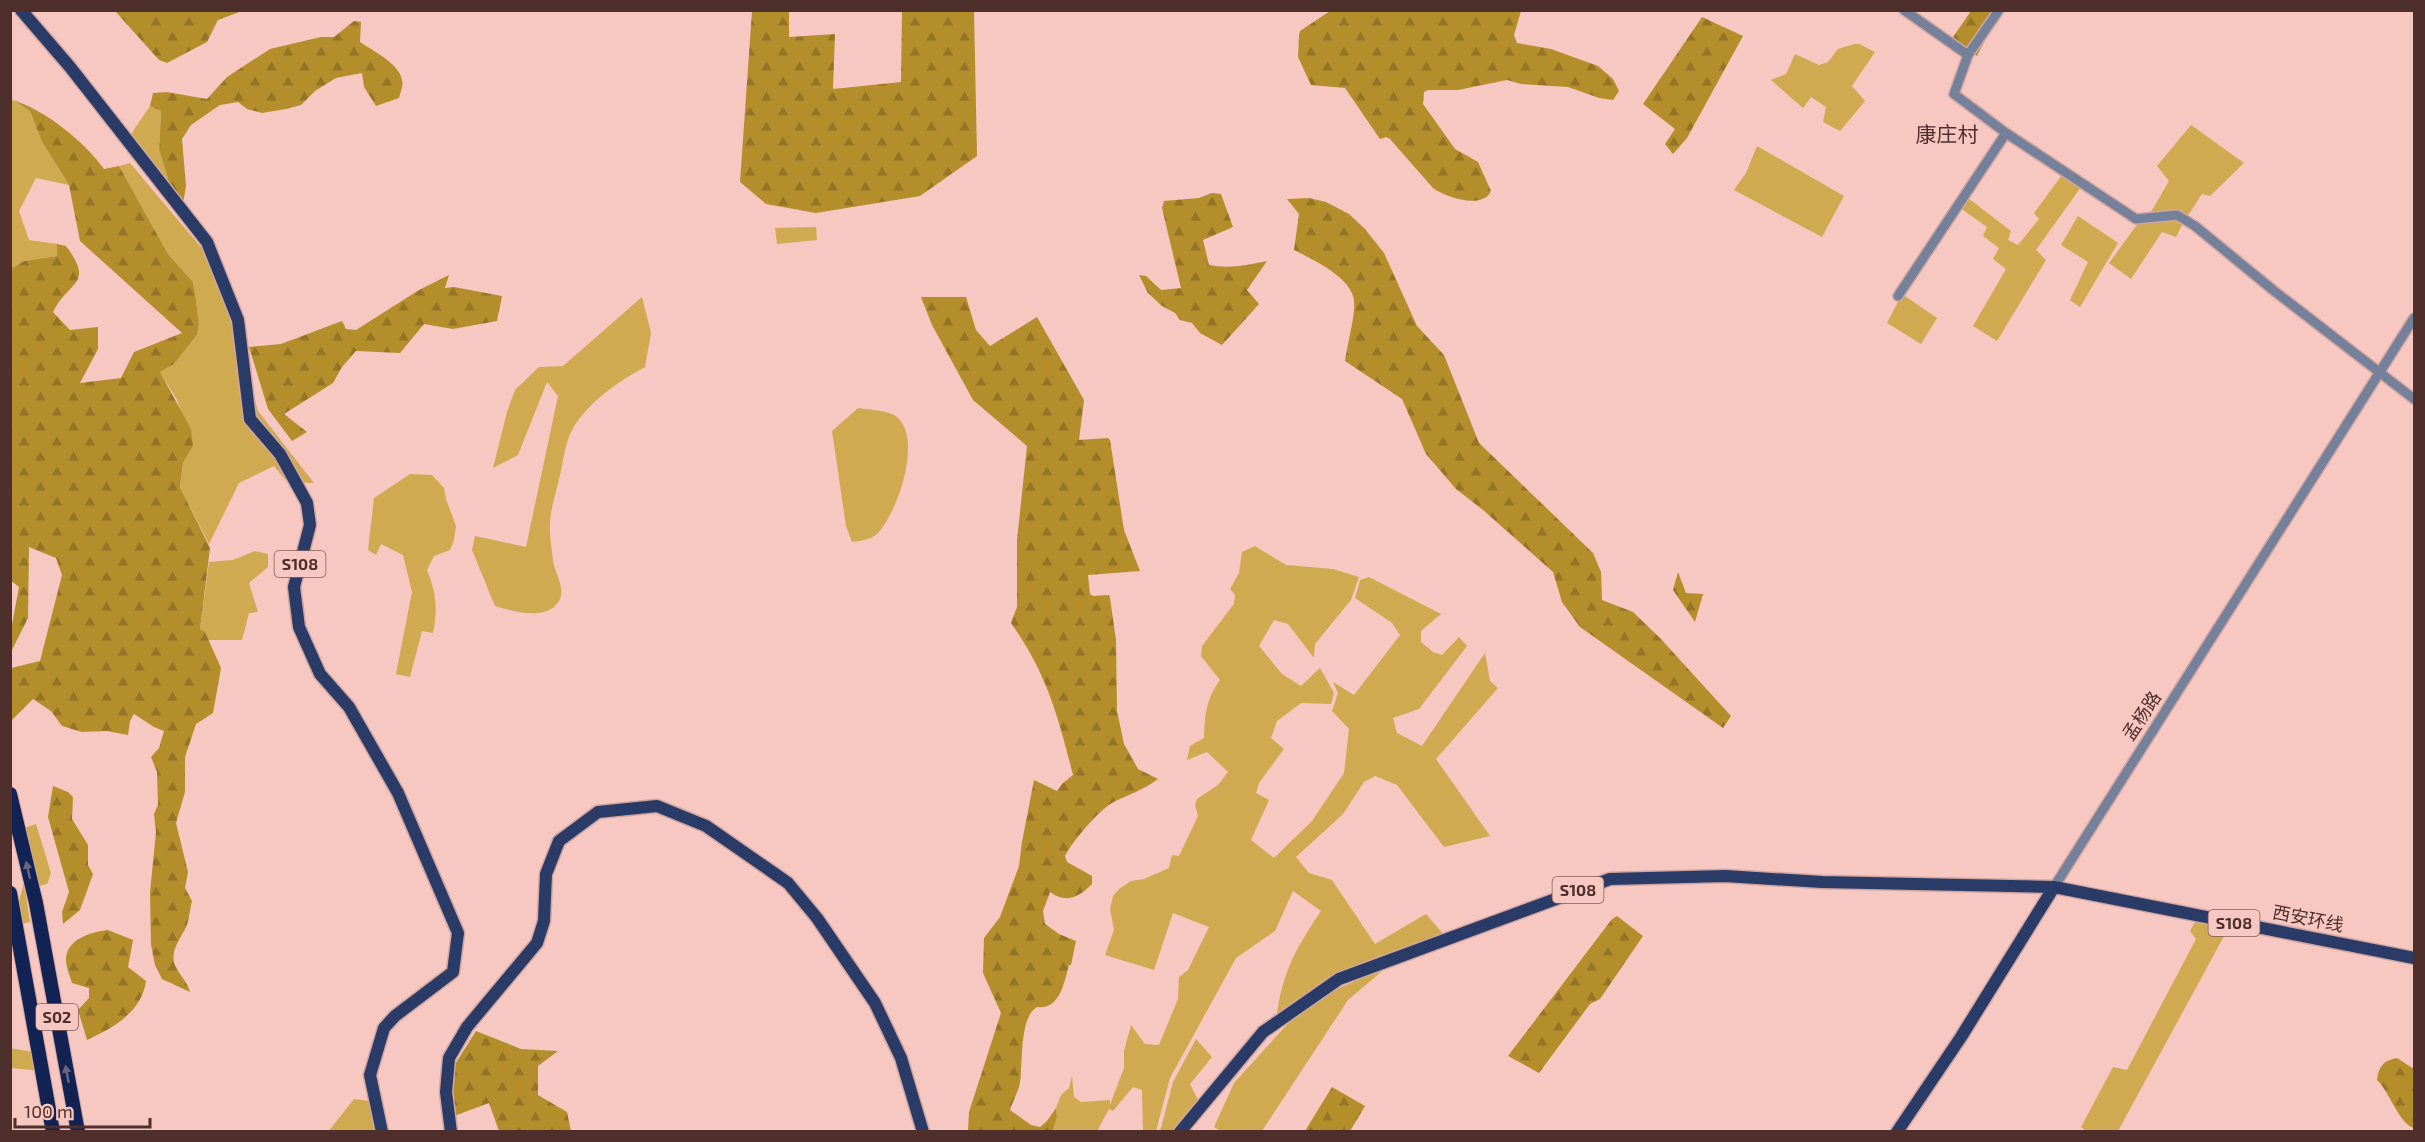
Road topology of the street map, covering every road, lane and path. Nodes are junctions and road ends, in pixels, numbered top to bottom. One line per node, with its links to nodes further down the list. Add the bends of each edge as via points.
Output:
1 (21, 10): 16 (main road, S108, via 207,242 238,320 250,419 280,453 307,503 310,525 294,587 299,627 321,674 349,707 398,793 458,933 453,972 384,1028 370,1075)
2 (1904, 10): 4 (street)
3 (1999, 10): 4 (street)
4 (1968, 56): 5 (street, via 1954,94)
5 (2006, 133): 6 (street); 8 (street, via 2136,219 2176,215 2195,226)
6 (1898, 296)
7 (2415, 318): 8 (street, 孟杨路)
8 (2380, 375): 9 (street); 11 (street, 孟杨路)
9 (2415, 399)
10 (10, 794): 15 (highway, S02, one-way to 10, via 36,903)
11 (2054, 887): 13 (main road, 西安环线 / S108); 19 (main road, S108, via 1725,876 1610,879 1339,979 1263,1032); 20 (main road, 孟杨路)
12 (10, 893): 14 (highway, S02)
13 (2415, 958)
14 (53, 1131)
15 (78, 1131)
16 (382, 1131)
17 (451, 1131): 18 (main road, via 446,1092 449,1058 466,1027 537,943 544,921 546,874 559,841 598,812 657,806 706,826 788,883 817,918 875,1003 901,1058)
18 (923, 1131)
19 (1180, 1131)
20 (1897, 1131)

